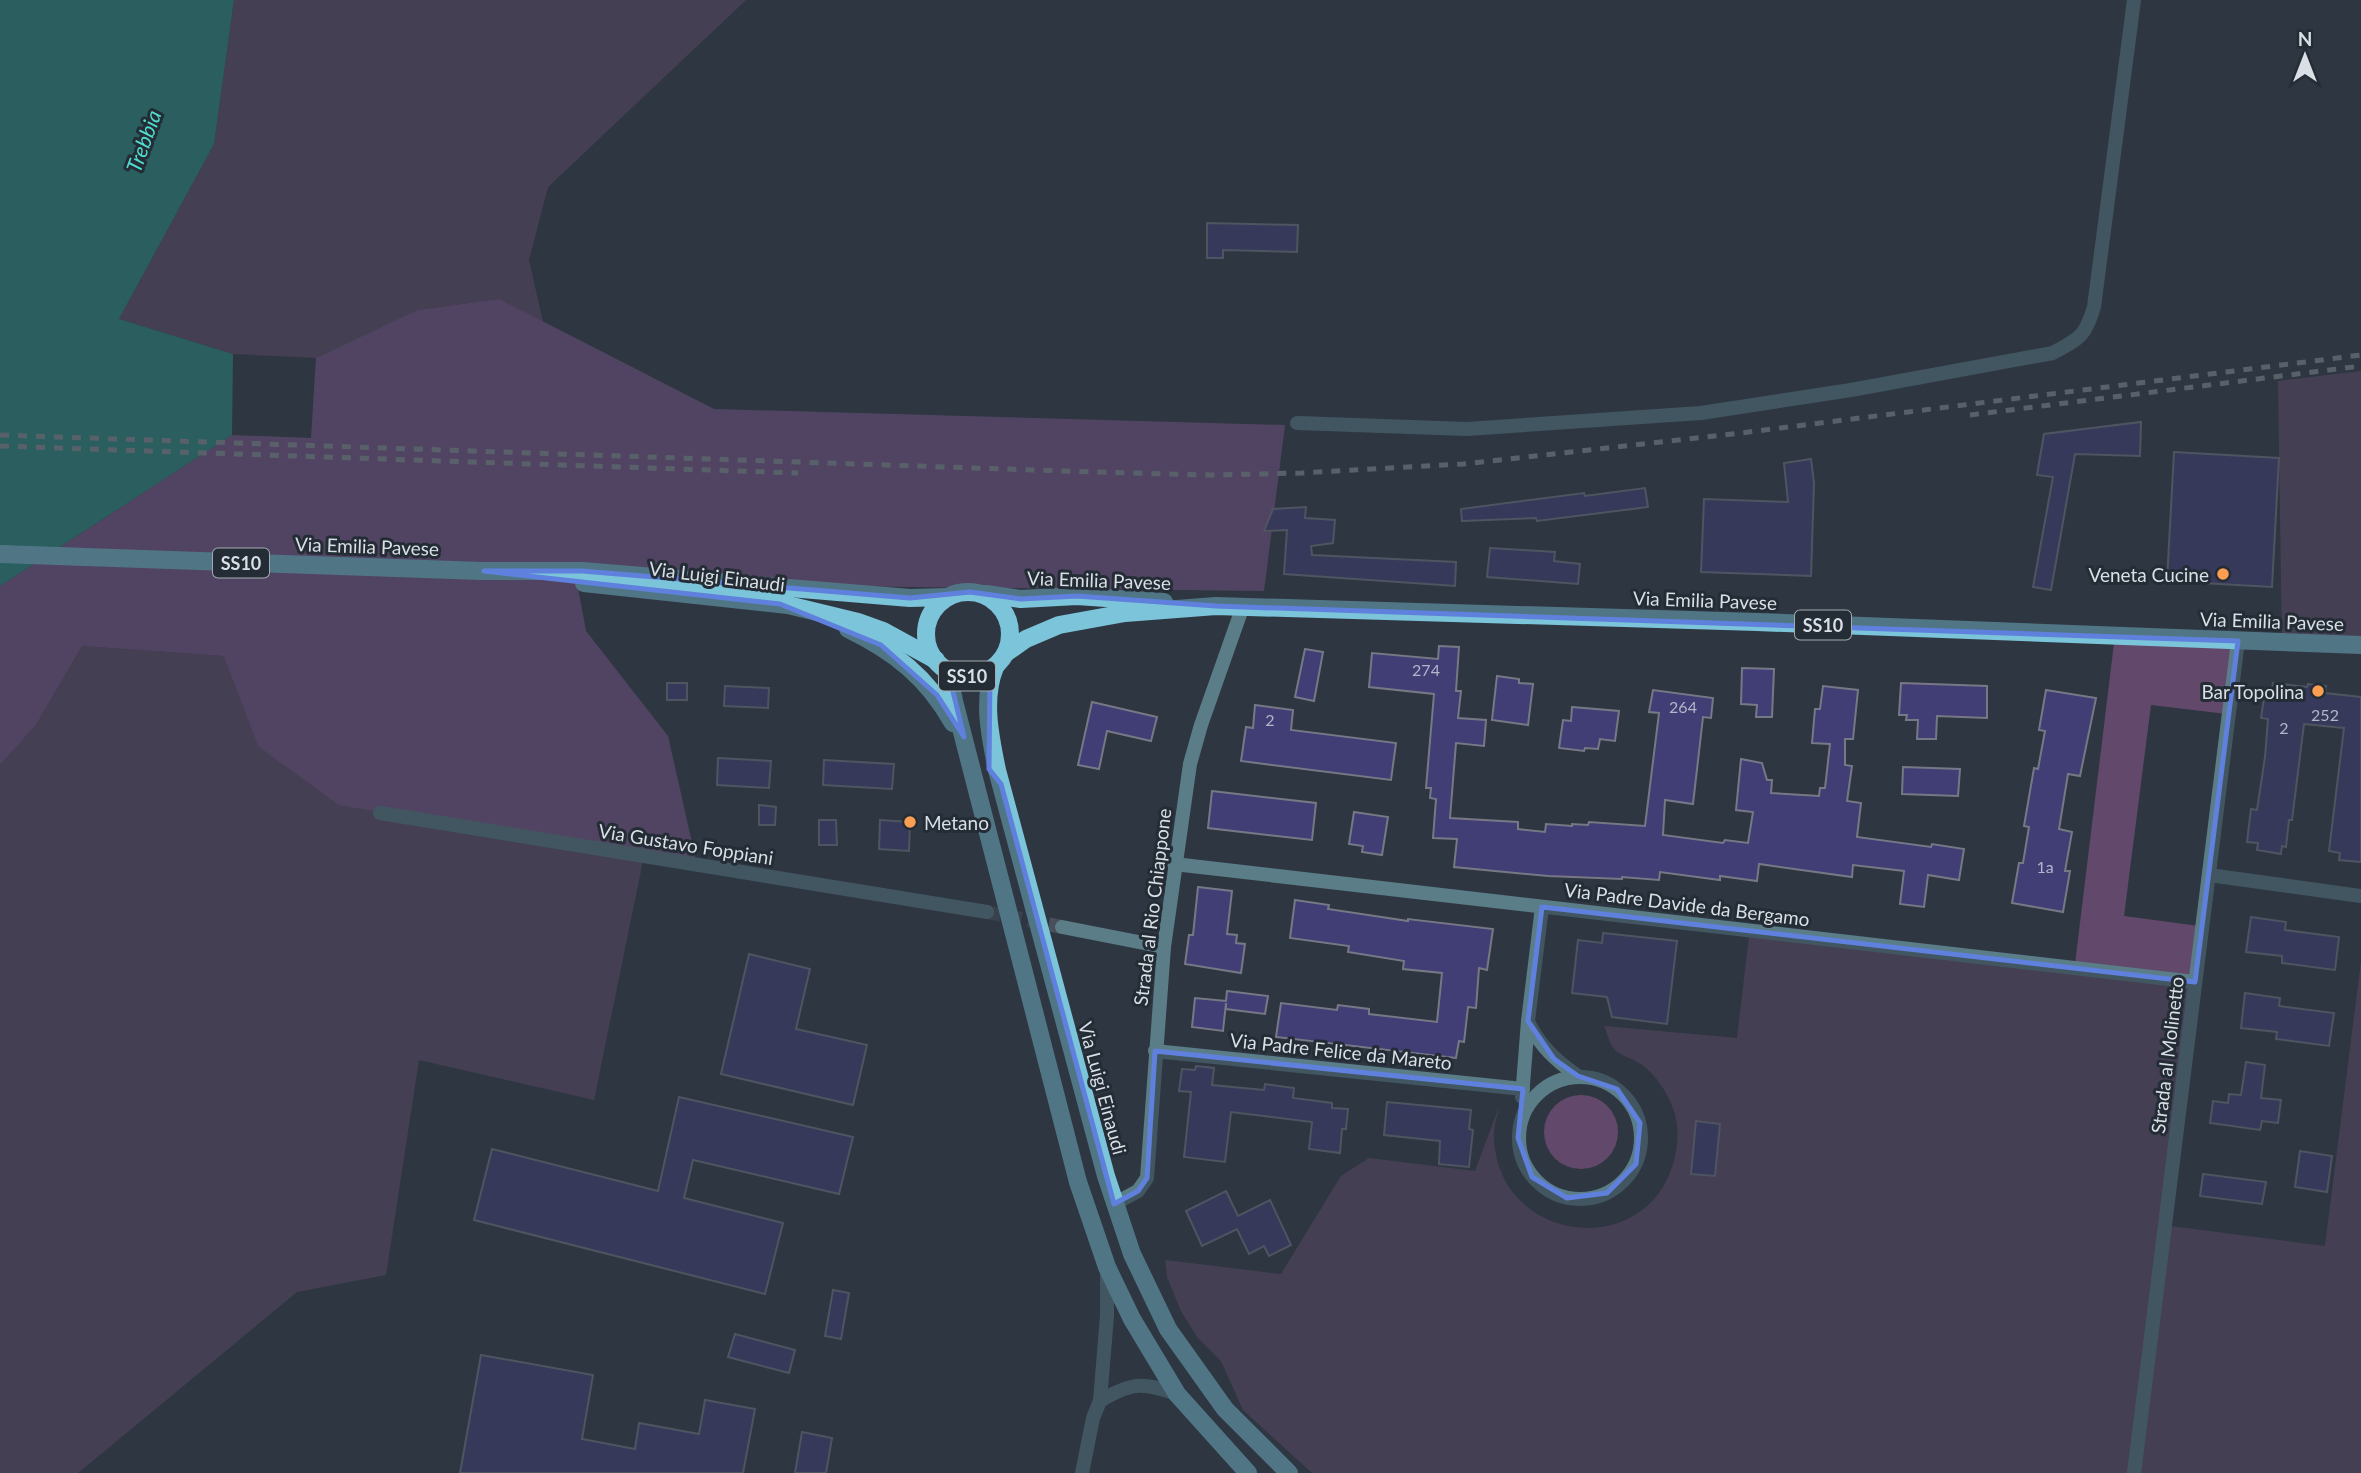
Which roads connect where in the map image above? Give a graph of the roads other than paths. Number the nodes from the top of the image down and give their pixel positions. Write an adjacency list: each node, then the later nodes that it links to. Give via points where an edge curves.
1 (2134, 0): 2 (street, via 2094,307 2080,338 2053,353 1701,413 1467,429)
2 (1297, 423)
3 (0, 554): 4 (main road, Via Emilia Pavese / SS10)
4 (483, 571): 6 (main road, Via Emilia Pavese / SS10, via 582,571 910,598); 7 (main road, Via Luigi Einaudi / SS10)
5 (981, 594): 6 (main road, SS10); 8 (main road, Via Emilia Pavese / SS10); 12 (main road, SS10, via 997,603 1007,618 1010,636)
6 (948, 597): 13 (main road, SS10, via 938,604 927,626 929,650)
7 (780, 604): 13 (main road, Via Luigi Einaudi / SS10, via 883,631); 14 (main road, via 881,645 937,695)
8 (1216, 607): 9 (main road, Via Emilia Pavese / SS10); 12 (main road, Via Emilia Pavese / SS10, via 1070,622 1026,639)
9 (1243, 607): 10 (main road, Via Emilia Pavese / SS10); 16 (street, Strada al Rio Chiappone, via 1190,764)
10 (2238, 641): 11 (main road, Via Emilia Pavese / SS10); 17 (street, Strada al Molinetto)
11 (2361, 645)
12 (1000, 660): 13 (main road, SS10, via 972,676); 29 (main road, Via Luigi Einaudi, via 989,680 989,728 997,770)
13 (942, 666): 14 (main road)
14 (964, 737): 30 (main road, via 1078,1182)
15 (380, 813): 20 (street, Via Gustavo Foppiani)
16 (1174, 864): 19 (street, Via Padre Davide da Bergamo); 22 (street, Strada al Rio Chiappone)
17 (2209, 875): 18 (street); 23 (street, Strada al Molinetto)
18 (2361, 896)
19 (1542, 907): 23 (street, Via Padre Davide da Bergamo); 24 (street)
20 (987, 912)
21 (1062, 927): 22 (street)
22 (1164, 947): 25 (street, Strada al Rio Chiappone)
23 (2195, 982): 36 (street, Strada al Molinetto)
24 (1528, 1021): 26 (street, via 1553,1059); 27 (street)
25 (1156, 1051): 27 (street, Via Padre Felice da Mareto); 29 (street, Strada al Rio Chiappone, via 1147,1178 1138,1191)
26 (1578, 1076): 28 (street, via 1543,1088); 28 (street, via 1599,1079 1632,1104 1640,1123 1641,1144 1636,1164 1624,1181 1587,1199 1547,1191 1531,1177 1521,1159)
27 (1522, 1088): 28 (street)
28 (1521, 1118)
29 (1114, 1204): 35 (main road, Via Luigi Einaudi, via 1168,1329 1225,1409)
30 (1107, 1267): 31 (main road); 32 (street)
31 (1177, 1394): 32 (street, via 1140,1385 1124,1387); 34 (main road)
32 (1100, 1401): 33 (street)
33 (1082, 1473)
34 (1248, 1473)
35 (1289, 1473)
36 (2134, 1473)

